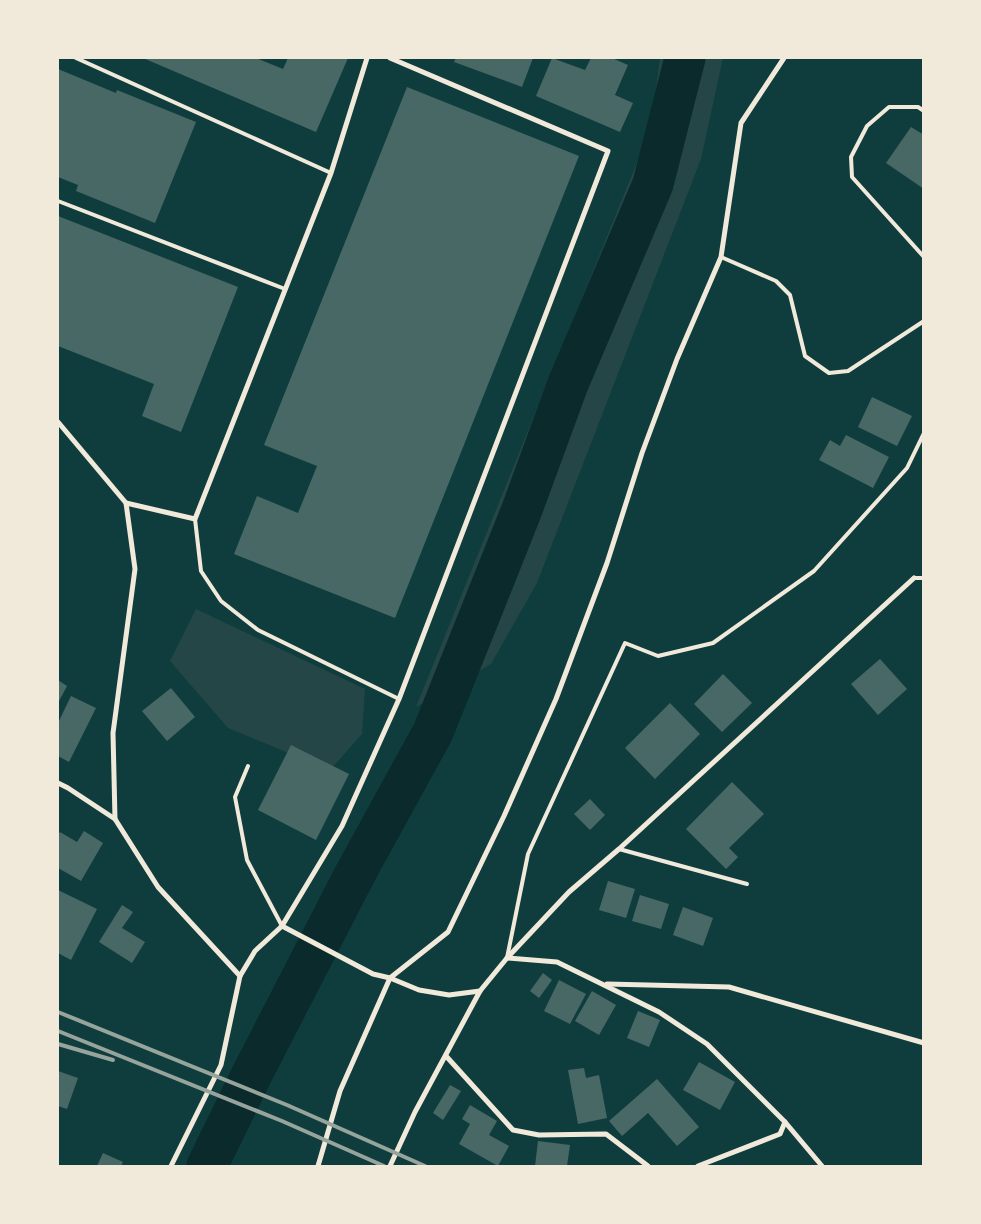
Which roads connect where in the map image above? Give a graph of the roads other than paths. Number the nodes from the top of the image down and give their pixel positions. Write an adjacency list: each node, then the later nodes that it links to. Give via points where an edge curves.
1 (76, 58): 6 (lane)
2 (367, 58): 6 (street)
3 (390, 58): 18 (street, via 608,151)
4 (784, 58): 9 (street, via 741,123)
5 (924, 111): 8 (lane, via 918,107 889,107 867,126 851,157 852,177)
6 (331, 173): 10 (street)
7 (58, 201): 10 (lane)
8 (924, 257)
9 (721, 258): 11 (lane, via 776,281 790,295 805,356 829,373 848,371); 27 (street, via 642,453 607,563 556,699 504,816 448,932)
10 (285, 289): 15 (street)
11 (924, 320)
12 (58, 422): 14 (street)
13 (924, 433): 25 (lane, via 907,468 814,571 713,643 658,656 625,643 528,854)
14 (126, 503): 15 (street); 21 (street, via 135,569 113,733)
15 (195, 519): 18 (lane, via 201,571 221,601 258,630)
16 (914, 578): 17 (lane); 22 (street)
17 (924, 578)
18 (399, 699): 24 (street, via 342,826)
19 (248, 766): 24 (lane, via 235,797 247,860)
20 (58, 783): 21 (street)
21 (115, 819): 26 (street, via 158,887)
22 (619, 849): 23 (lane); 25 (street, via 569,892)
23 (747, 884)
24 (282, 926): 26 (street, via 255,951); 27 (street, via 372,974)
25 (506, 958): 28 (street, via 557,962); 29 (street)
26 (240, 976): 33 (street, via 221,1065)
27 (390, 978): 29 (street, via 419,990 449,995); 34 (street, via 340,1091)
28 (604, 984): 30 (street, via 729,986); 32 (street, via 660,1012 706,1044)
29 (480, 991): 31 (street)
30 (924, 1043)
31 (446, 1056): 35 (street); 36 (street, via 513,1130 539,1135 606,1134)
32 (785, 1122): 37 (street, via 780,1134); 38 (street)
33 (172, 1166)
34 (318, 1166)
35 (390, 1166)
36 (648, 1166)
37 (698, 1166)
38 (822, 1166)

